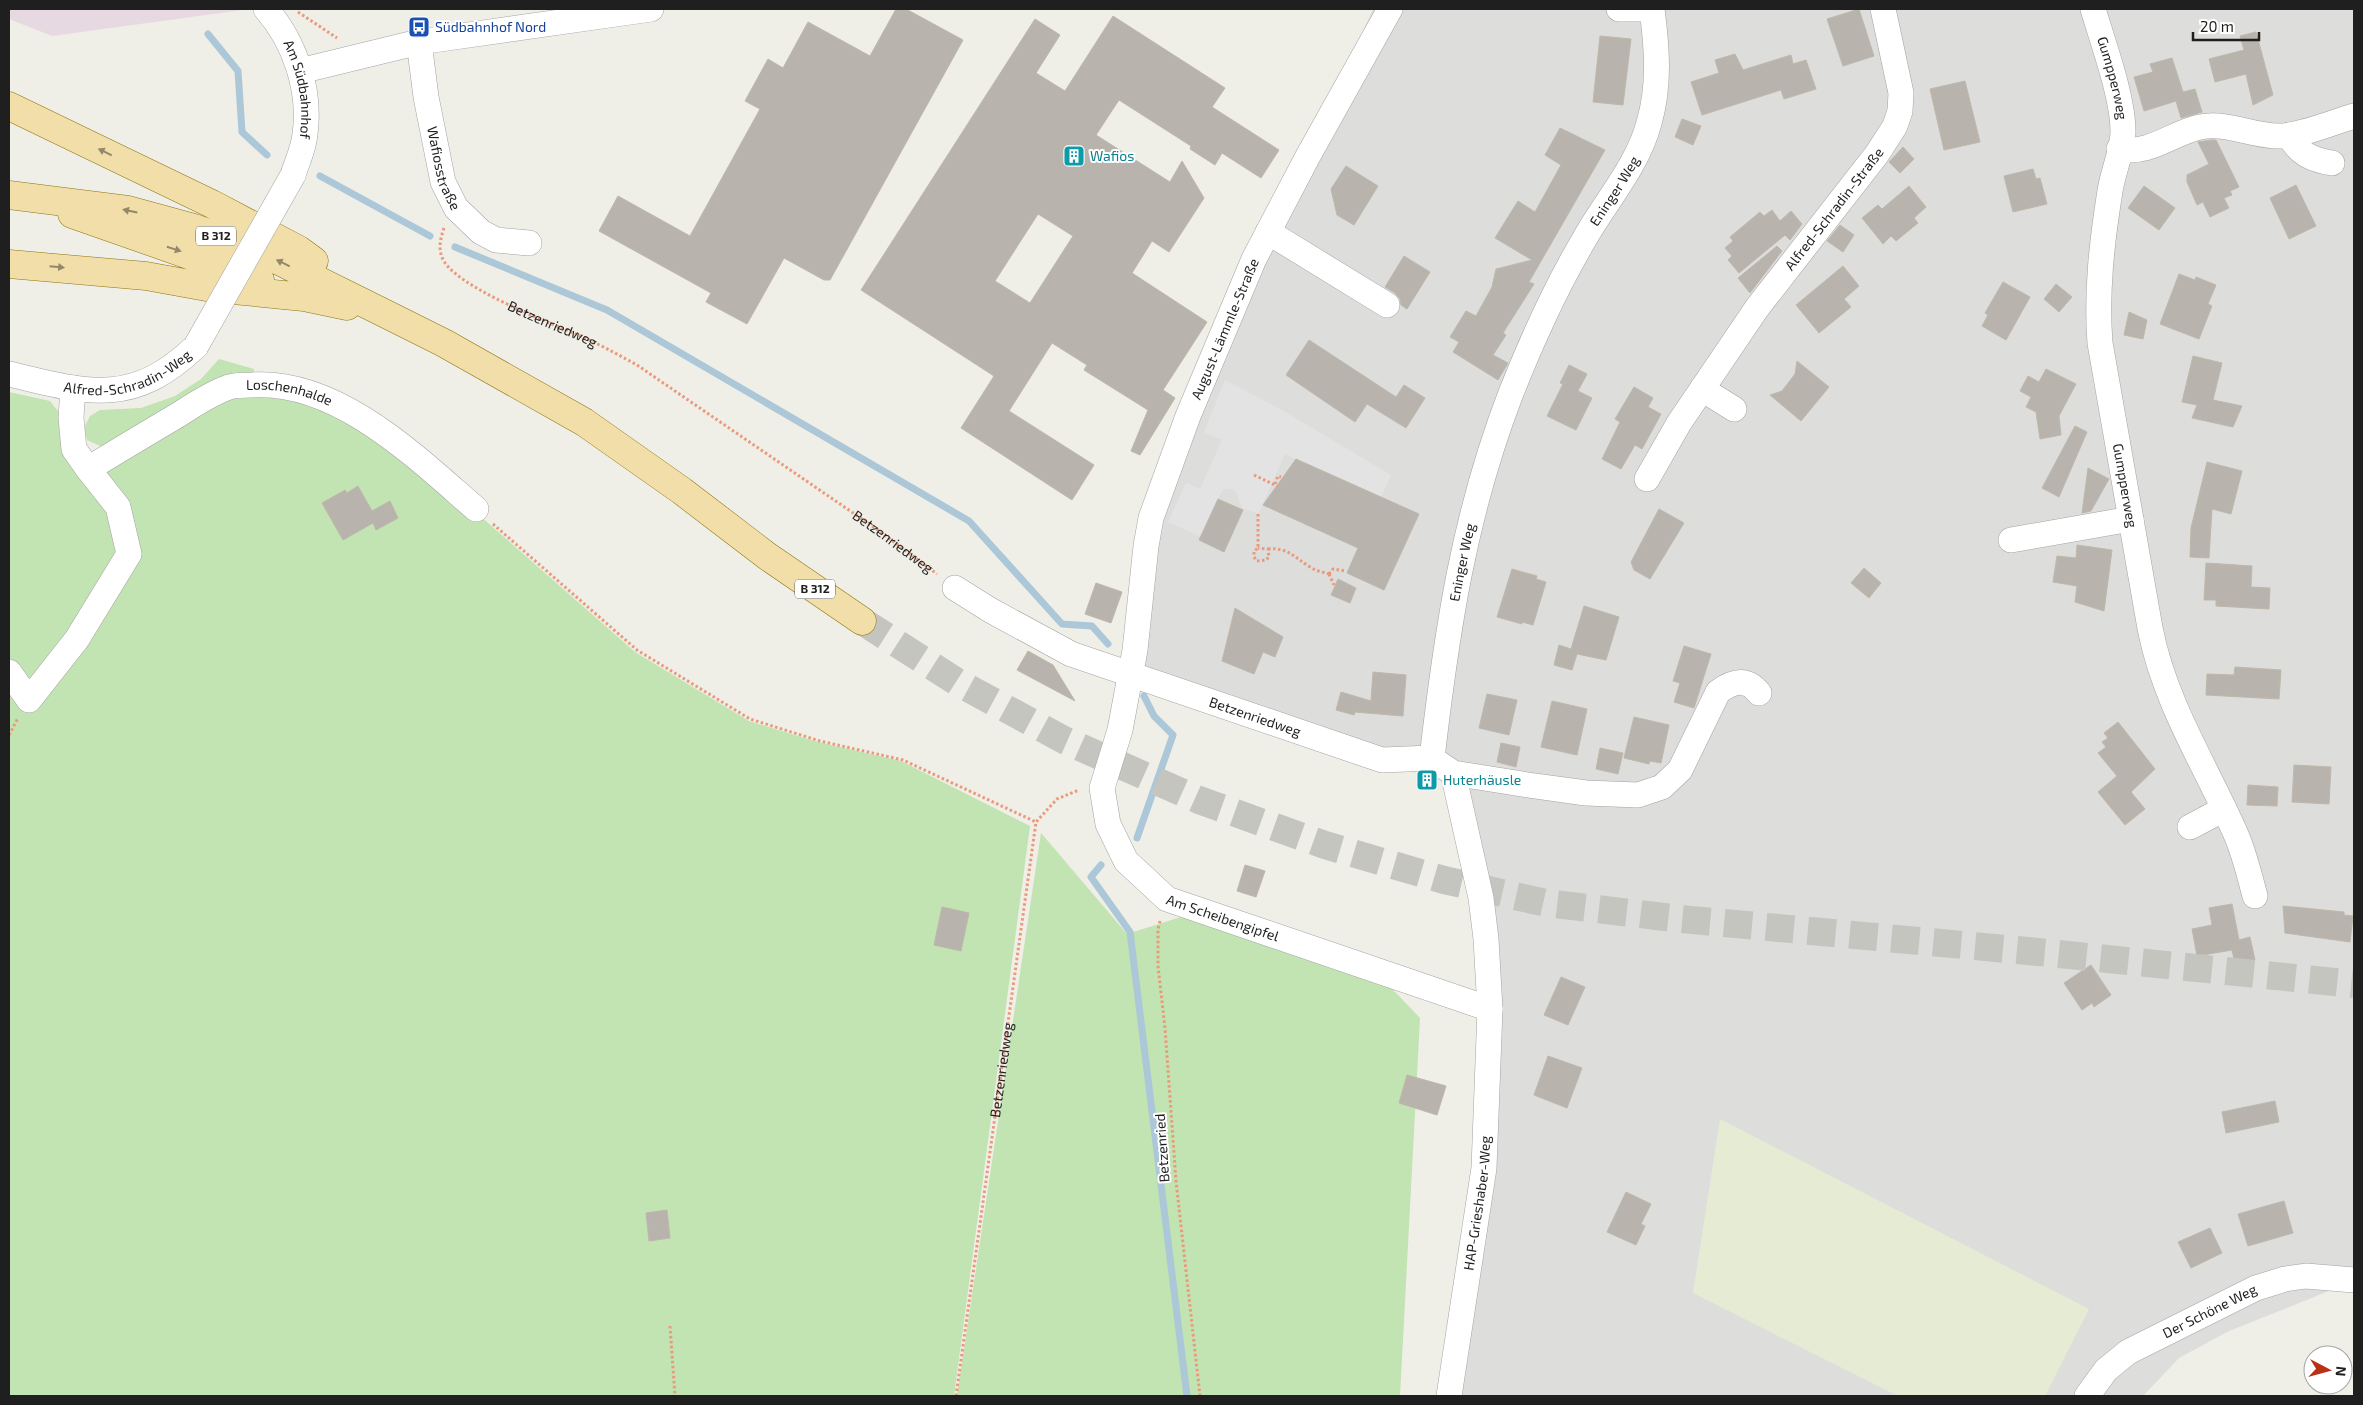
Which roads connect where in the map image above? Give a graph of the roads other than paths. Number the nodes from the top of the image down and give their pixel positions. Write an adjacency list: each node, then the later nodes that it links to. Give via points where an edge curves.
1 (651, 9): 9 (street)
2 (1390, 9): 18 (street, August-Lämmle-Straße)
3 (1619, 9): 4 (street)
4 (1645, 9)
5 (1652, 9): 38 (street, Eninger Weg, via 1657,76 1649,126 1638,151 1555,294 1512,392 1481,480 1451,607)
6 (1883, 9): 26 (street, Alfred-Schradin-Straße, via 1901,93 1895,126 1877,154 1769,292)
7 (2093, 9): 14 (street, Gumpperweg, via 2122,120)
8 (270, 13): 10 (street, Am Südbahnhof, via 290,45)
9 (419, 42): 10 (street); 19 (street, Wafiosstraße, via 442,182 456,208 481,232 496,240)
10 (300, 71): 16 (street, Am Südbahnhof, via 306,135)
11 (9, 106): 23 (main road, B 312, one-way to 11, via 298,250 212,204)
12 (2354, 116): 13 (street)
13 (2289, 135): 14 (street, via 2274,136 2201,126 2153,146 2129,151); 15 (street, via 2300,151 2313,159)
14 (2119, 149): 31 (street, Gumpperweg, via 2108,202 2098,319)
15 (2332, 163)
16 (293, 175): 25 (street, Alfred-Schradin-Weg, bridge, via 196,346 179,363 137,386 112,390)
17 (19, 196): 21 (main road, B 312, one-way to 21, via 188,253); 23 (main road, B 312, one-way to 17, via 267,255 194,228 128,210)
18 (1268, 232): 22 (street); 36 (street, August-Lämmle-Straße, via 1230,312 1160,489 1146,546 1139,625)
19 (529, 243)
20 (9, 264): 21 (main road, B 312, one-way to 21, via 146,276 212,288)
21 (304, 297): 23 (main road, B 312)
22 (1387, 305)
23 (390, 316): 34 (main road, B 312, via 584,422)
24 (9, 374): 25 (street, Alfred-Schradin-Weg)
25 (73, 388): 28 (street, via 74,449)
26 (1702, 389): 27 (street); 29 (street, Alfred-Schradin-Straße)
27 (1734, 409)
28 (88, 469): 30 (street, Loschenhalde, via 206,398 231,386 265,384 323,397 366,422 408,449); 35 (street, via 118,507 129,554 77,639 29,700)
29 (1647, 479)
30 (476, 509)
31 (2130, 519): 32 (street); 40 (street, Gumpperweg, via 2161,675)
32 (2011, 540)
33 (955, 588): 36 (street, Betzenriedweg, via 1071,654)
34 (862, 621)
35 (9, 672)
36 (1130, 673): 38 (street, Betzenriedweg, via 1382,760); 43 (street, Am Scheibengipfel, via 1120,730 1102,788 1108,824 1126,861 1167,899)
37 (1759, 693): 39 (street, via 1754,687 1738,681 1718,692 1680,770 1662,787 1638,795 1586,793)
38 (1432, 758): 39 (street)
39 (1453, 773): 43 (street, HAP-Grieshaber-Weg, via 1481,898)
40 (2224, 809): 41 (street); 42 (street, Gumpperweg, via 2245,858)
41 (2190, 827)
42 (2256, 896)
43 (1490, 1009): 45 (street, HAP-Grieshaber-Weg, via 1484,1168)
44 (2354, 1280): 46 (street, Der Schöne Weg, via 2306,1276 2256,1288 2117,1360)
45 (1449, 1396)
46 (2087, 1396)

